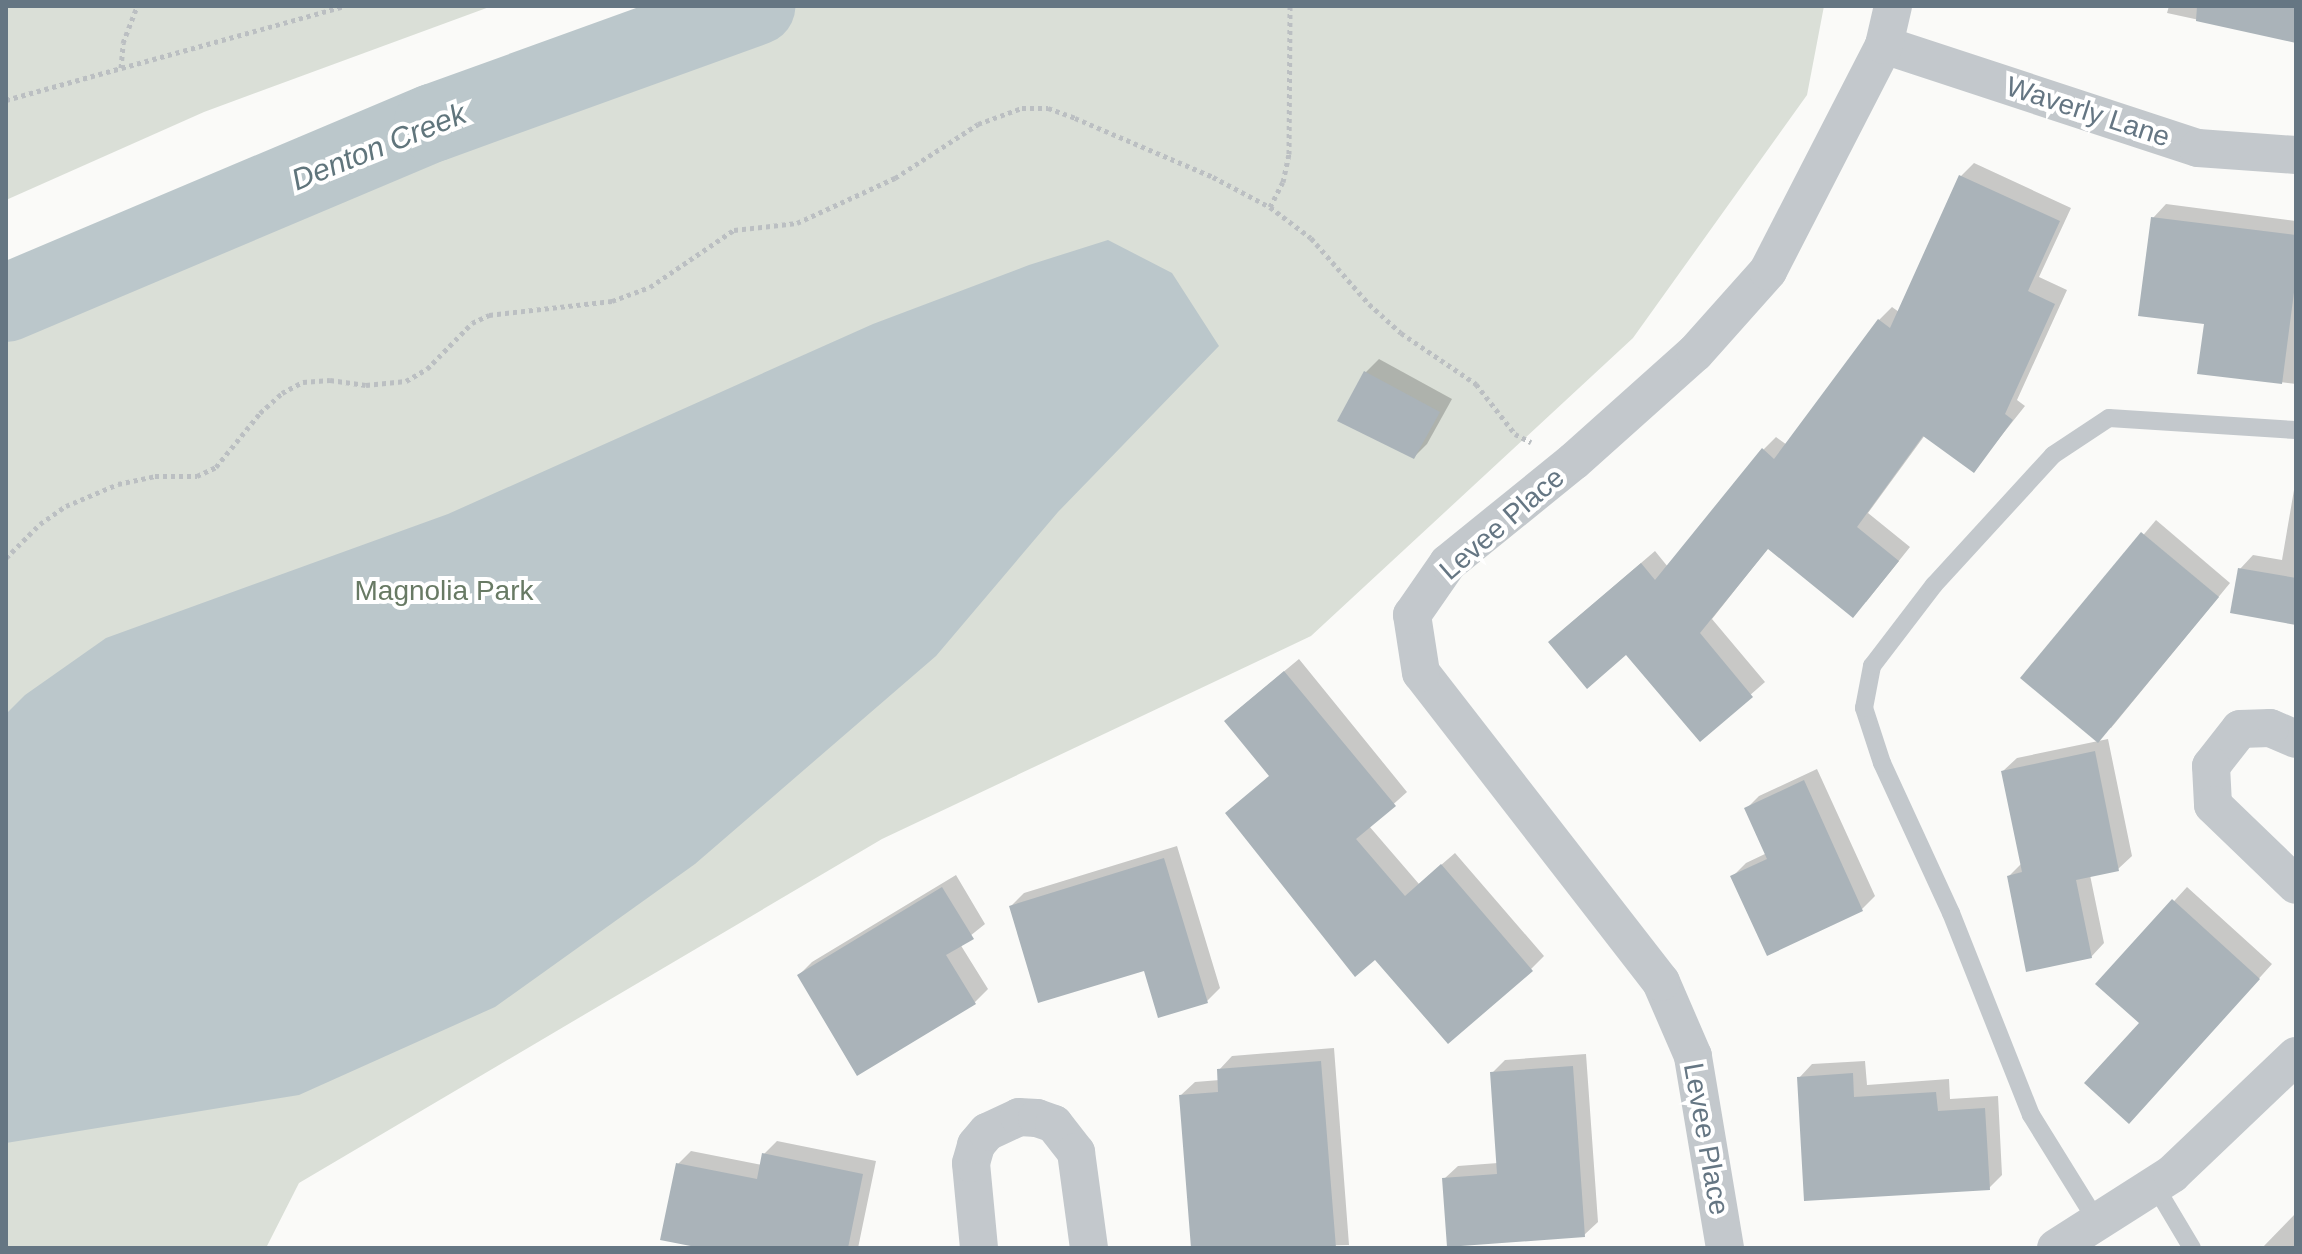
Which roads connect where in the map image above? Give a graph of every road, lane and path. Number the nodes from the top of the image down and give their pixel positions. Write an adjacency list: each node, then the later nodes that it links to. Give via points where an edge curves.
1 (137, 6): 6 (path, via 123,43)
2 (344, 6): 6 (path)
3 (1290, 6): 9 (path, via 1289,154)
4 (1893, 6): 5 (street, Levee Place)
5 (1884, 45): 8 (street, Waverly Lane, via 2198,148); 11 (street, Levee Place, via 1768,271 1695,353)
6 (121, 68): 7 (path)
7 (6, 100)
8 (2296, 155)
9 (1270, 207): 11 (path, via 1311,238 1401,333 1476,384 1515,434); 12 (path, via 1075,118 1048,108 1022,108 978,124 895,178 797,223 734,230 637,292 612,301 489,315 472,323 427,369 406,381 303,382 260,413 216,467 197,476 155,476 118,484 66,506)
10 (2296, 430): 17 (lane, via 2109,418 2053,455 1934,585 1872,666 1864,708 1882,763 1951,913 2031,1115)
11 (1574, 461): 20 (street, Levee Place, via 1448,563 1412,615 1421,673 1661,982 1693,1056)
12 (6, 558)
13 (2296, 739): 14 (street, via 2270,728 2240,729 2211,766 2213,805)
14 (2296, 885)
15 (2296, 1056): 16 (street)
16 (2155, 1186): 17 (street); 22 (lane)
17 (2098, 1223): 21 (street)
18 (979, 1248): 19 (street, via 971,1163 976,1145 987,1132 1019,1117 1054,1124 1076,1152)
19 (1089, 1248)
20 (1725, 1248)
21 (2056, 1248)
22 (2192, 1248)

